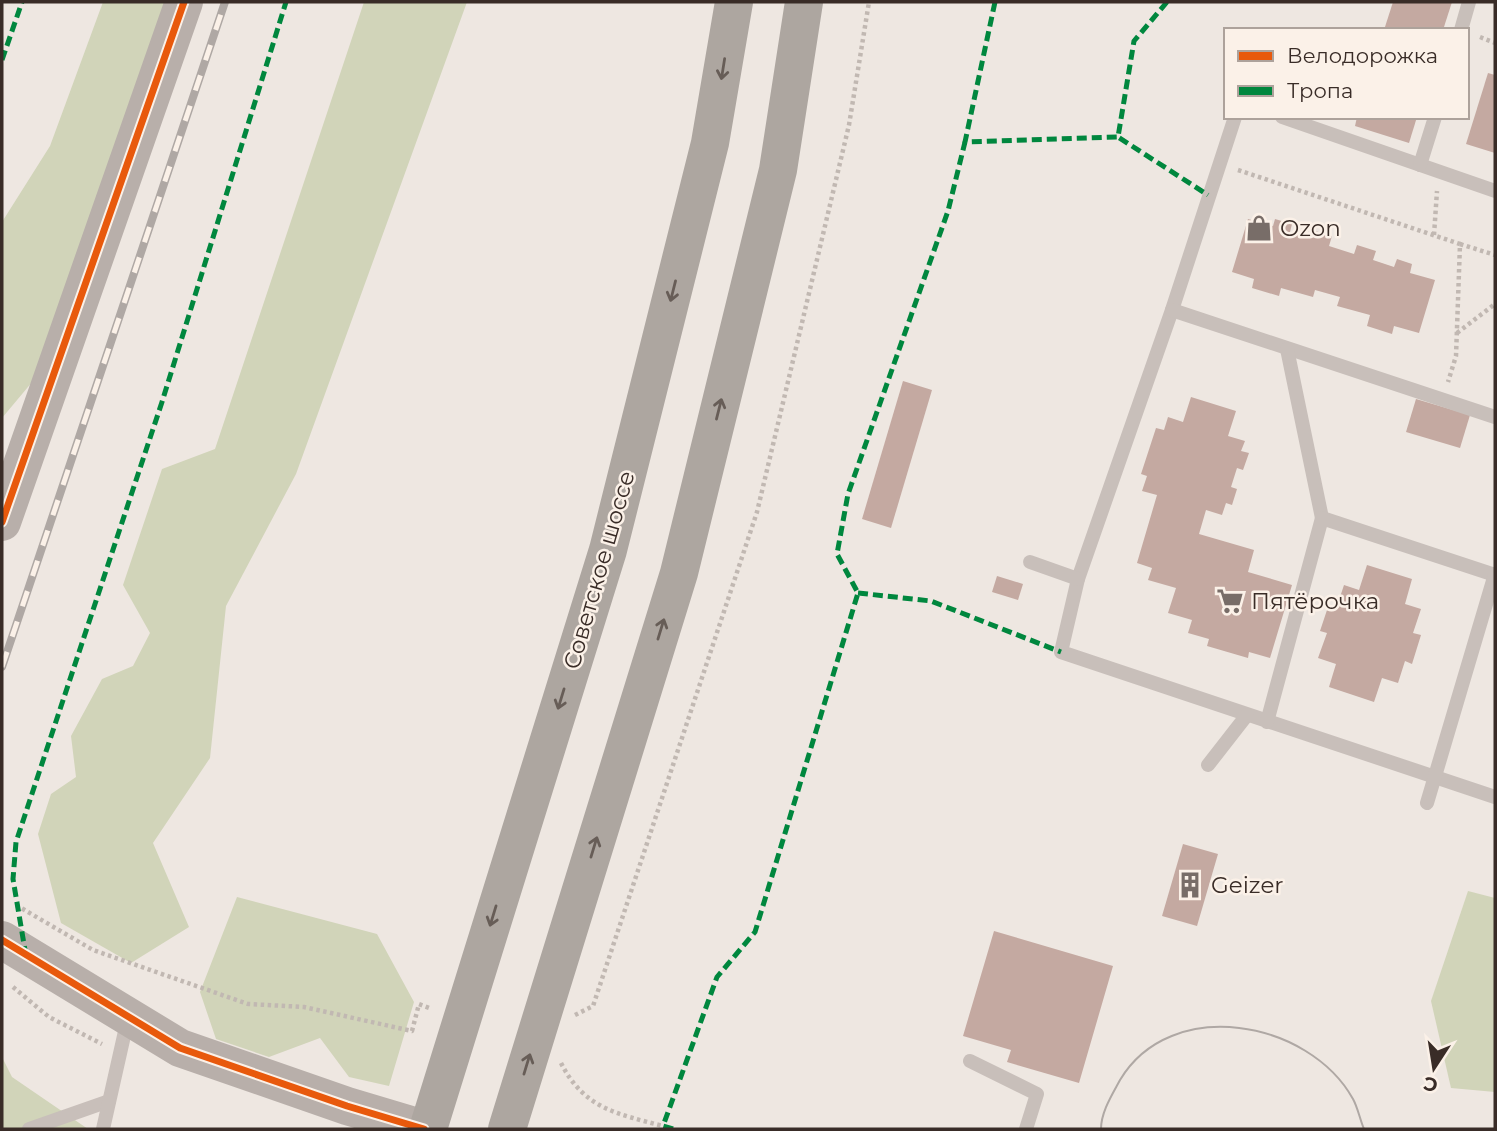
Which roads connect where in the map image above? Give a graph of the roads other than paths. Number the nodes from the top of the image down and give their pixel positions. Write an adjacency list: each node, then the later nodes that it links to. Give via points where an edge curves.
1 (184, 2): 15 (street)
2 (734, 2): 31 (highway, Советское шоссе, one-way to 31, via 710,143 608,550)
3 (804, 2): 32 (highway, one-way to 3, via 679,573 778,170)
4 (1469, 2): 5 (lane)
5 (1462, 28)
6 (1234, 119): 11 (lane)
7 (1288, 119): 9 (lane)
8 (1434, 119): 9 (lane)
9 (1420, 165): 10 (lane)
10 (1495, 191)
11 (1172, 310): 12 (lane); 18 (lane)
12 (1287, 349): 13 (lane); 14 (lane)
13 (1495, 416)
14 (1322, 518): 17 (lane); 20 (lane)
15 (2, 522)
16 (1030, 562): 18 (lane)
17 (1495, 574): 22 (lane)
18 (1078, 579): 19 (lane, via 1061,652)
19 (1247, 715): 20 (lane); 21 (lane)
20 (1267, 722): 22 (lane)
21 (1208, 765)
22 (1436, 777): 23 (lane); 24 (lane)
23 (1495, 797)
24 (1427, 803)
25 (2, 940): 26 (street)
26 (128, 1017): 28 (lane); 31 (street, via 180,1048)
27 (970, 1061): 33 (lane, via 1037,1094)
28 (109, 1101): 29 (lane); 30 (lane)
29 (29, 1129)
30 (103, 1129)
31 (426, 1129)
32 (507, 1129)
33 (1026, 1129)

